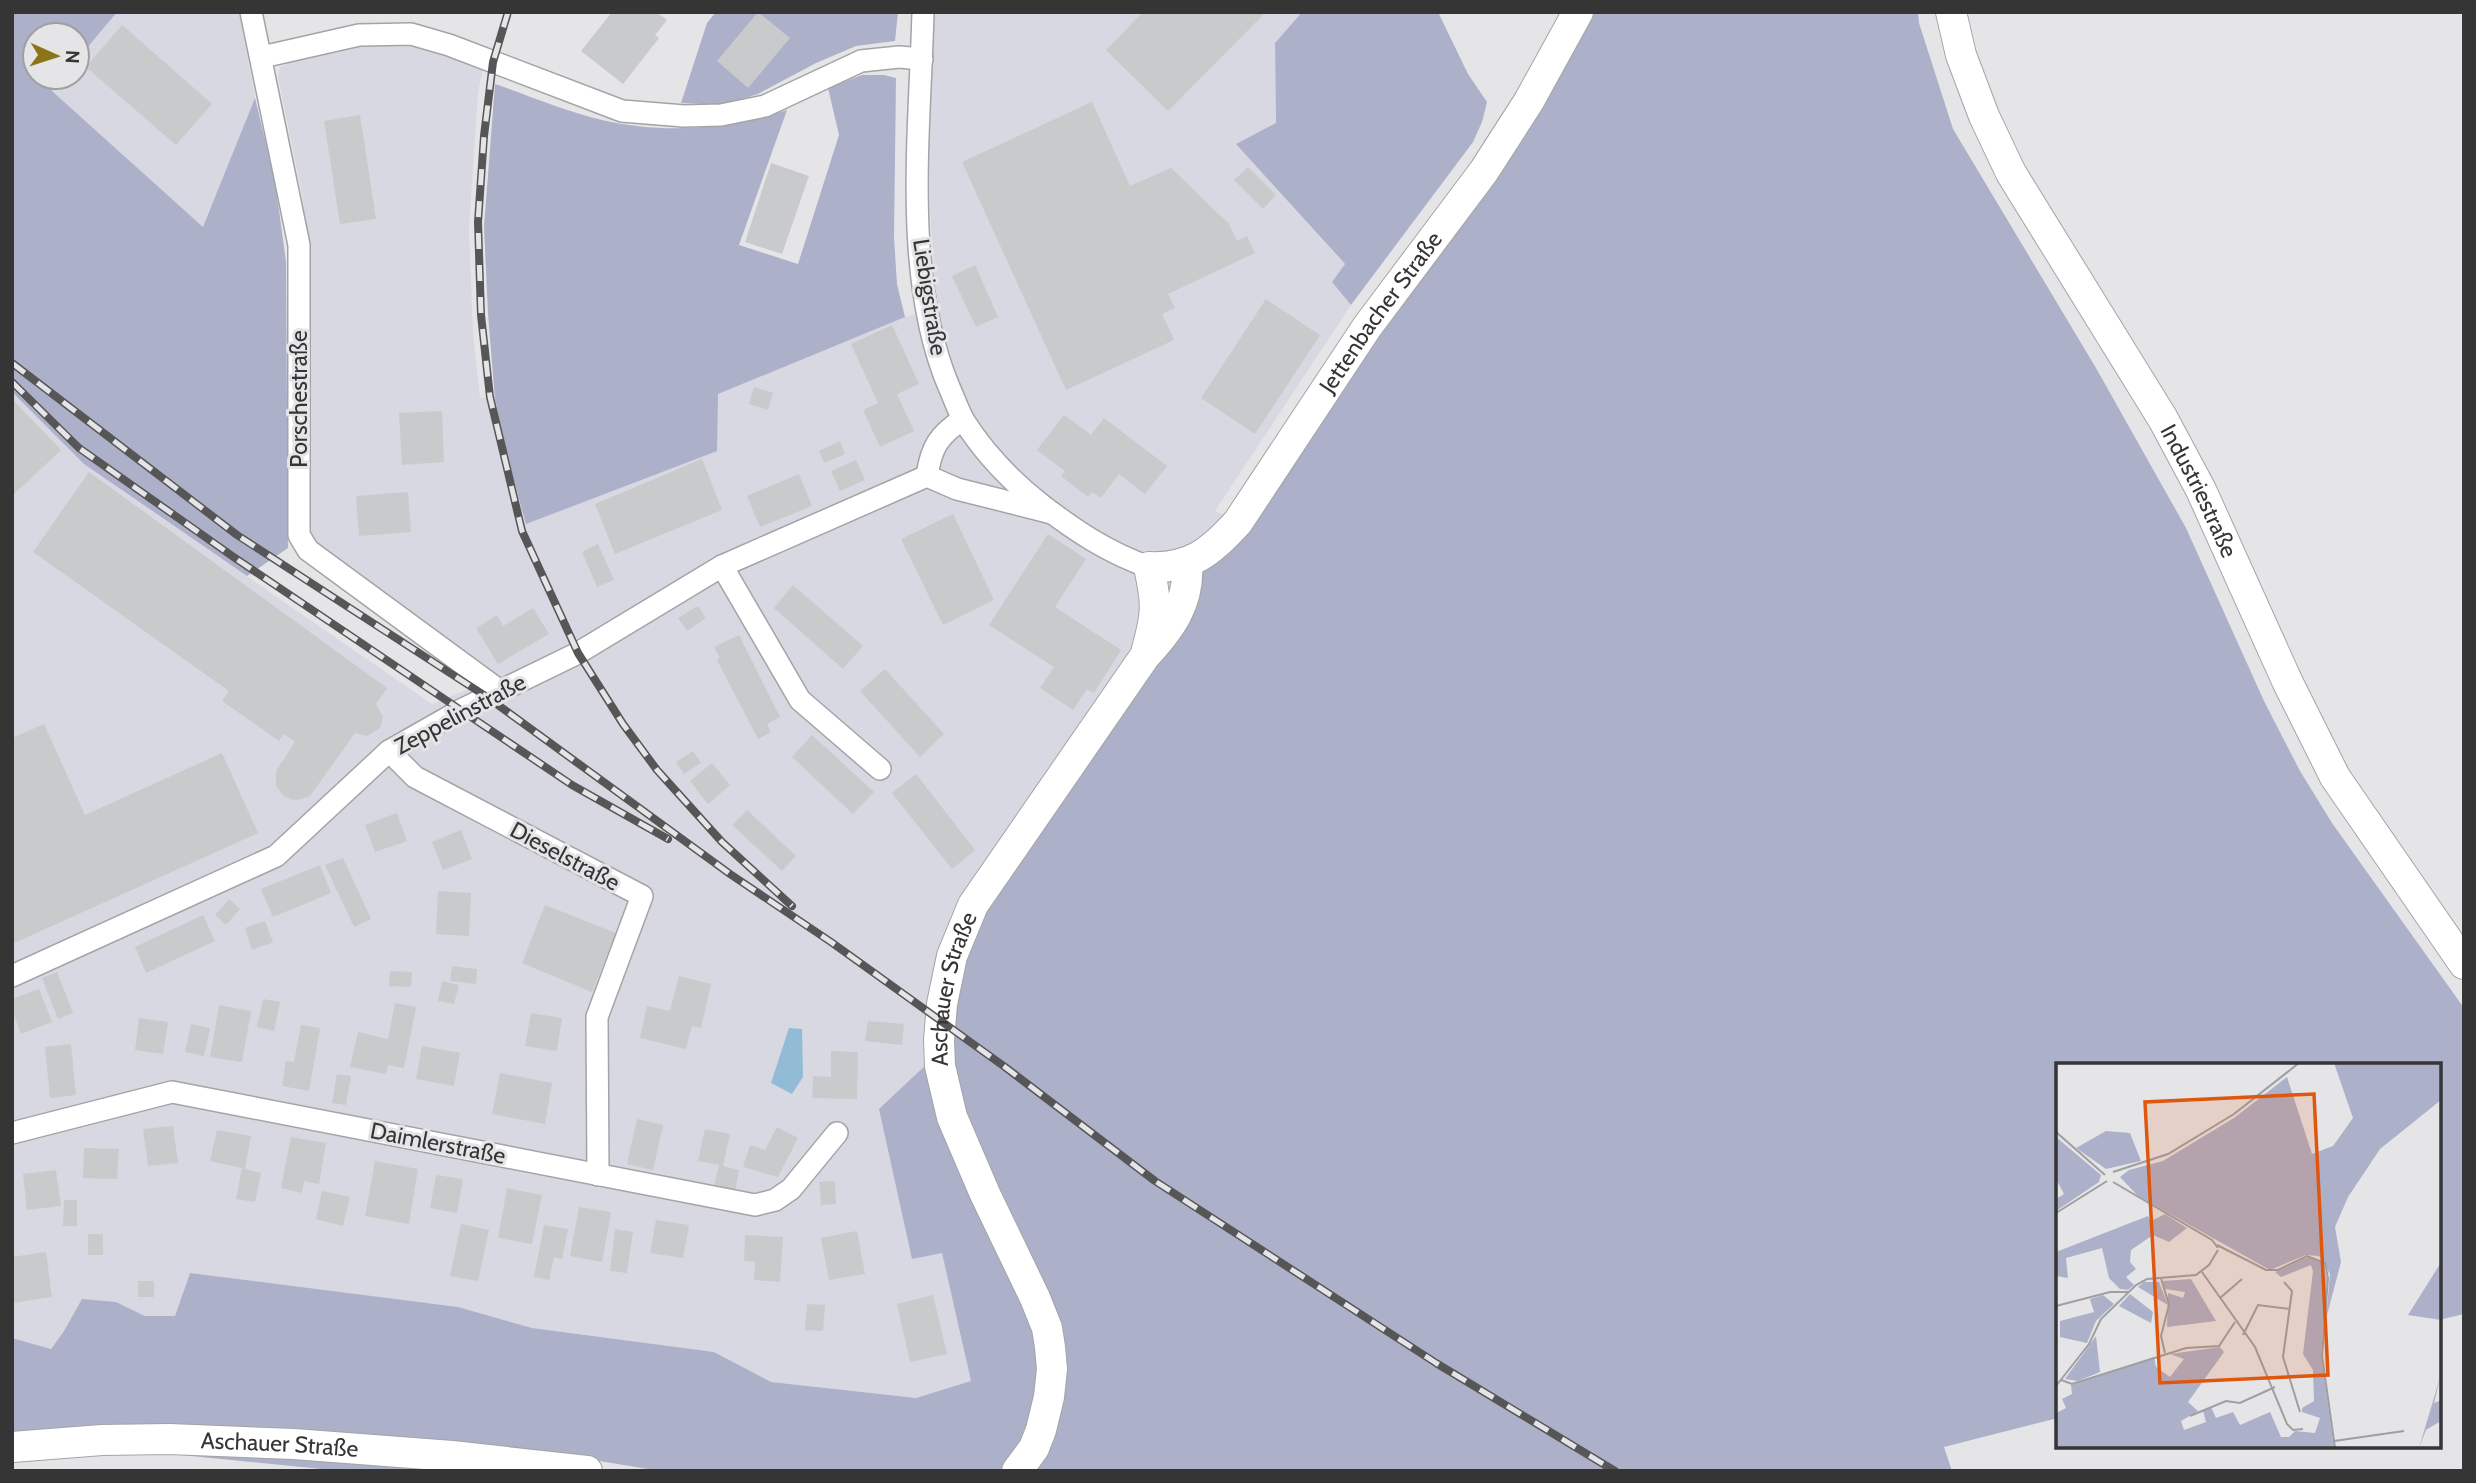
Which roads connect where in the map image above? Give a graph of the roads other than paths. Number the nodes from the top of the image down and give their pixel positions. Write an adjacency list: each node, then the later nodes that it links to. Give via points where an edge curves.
1 (251, 12): 5 (street, Porschestraße)
2 (923, 12): 6 (street, Liebigstraße)
3 (1578, 12): 10 (street, Jettenbacher Straße, via 1485,171 1367,327 1238,523)
4 (1951, 12): 17 (street, Industriestraße, via 1961,55 2011,173 2163,419 2335,776)
5 (261, 57): 6 (street, via 359,35 411,34 622,111 684,116 721,115 765,106 861,61); 14 (street, Porschestraße, via 299,245 299,535 308,550)
6 (922, 59): 7 (street, Liebigstraße, via 918,144 923,280 940,364)
7 (963, 418): 8 (street, via 944,431 935,445); 9 (street, Liebigstraße, via 1016,484)
8 (927, 476): 9 (street, via 957,489); 11 (street, Zeppelinstraße)
9 (1052, 513): 12 (street, Liebigstraße, via 1117,556)
10 (1187, 564): 12 (street, Jettenbacher Straße); 13 (street, Aschauer Straße, via 1188,583 1179,612)
11 (722, 566): 14 (street, Zeppelinstraße, via 578,653); 16 (street, via 800,700)
12 (1149, 567): 13 (street, Aschauer Straße, via 1156,601)
13 (1145, 656): 24 (street, Aschauer Straße, via 973,905 952,956 942,1004 940,1066 952,1117 1035,1298 1050,1347 1049,1397 1041,1430)
14 (500, 691): 15 (street, Zeppelinstraße)
15 (389, 751): 18 (street, Zeppelinstraße, via 276,856); 21 (street, Dieselstraße, via 415,777 642,896 597,1017)
16 (880, 769)
17 (2464, 964)
18 (12, 976)
19 (12, 1133): 21 (street, Daimlerstraße, via 172,1092)
20 (837, 1133): 21 (street, Daimlerstraße, via 791,1189 775,1200 755,1205)
21 (598, 1175)
22 (12, 1447): 23 (street, Aschauer Straße, via 102,1440 197,1440 439,1455)
23 (586, 1471)
24 (1017, 1471)

